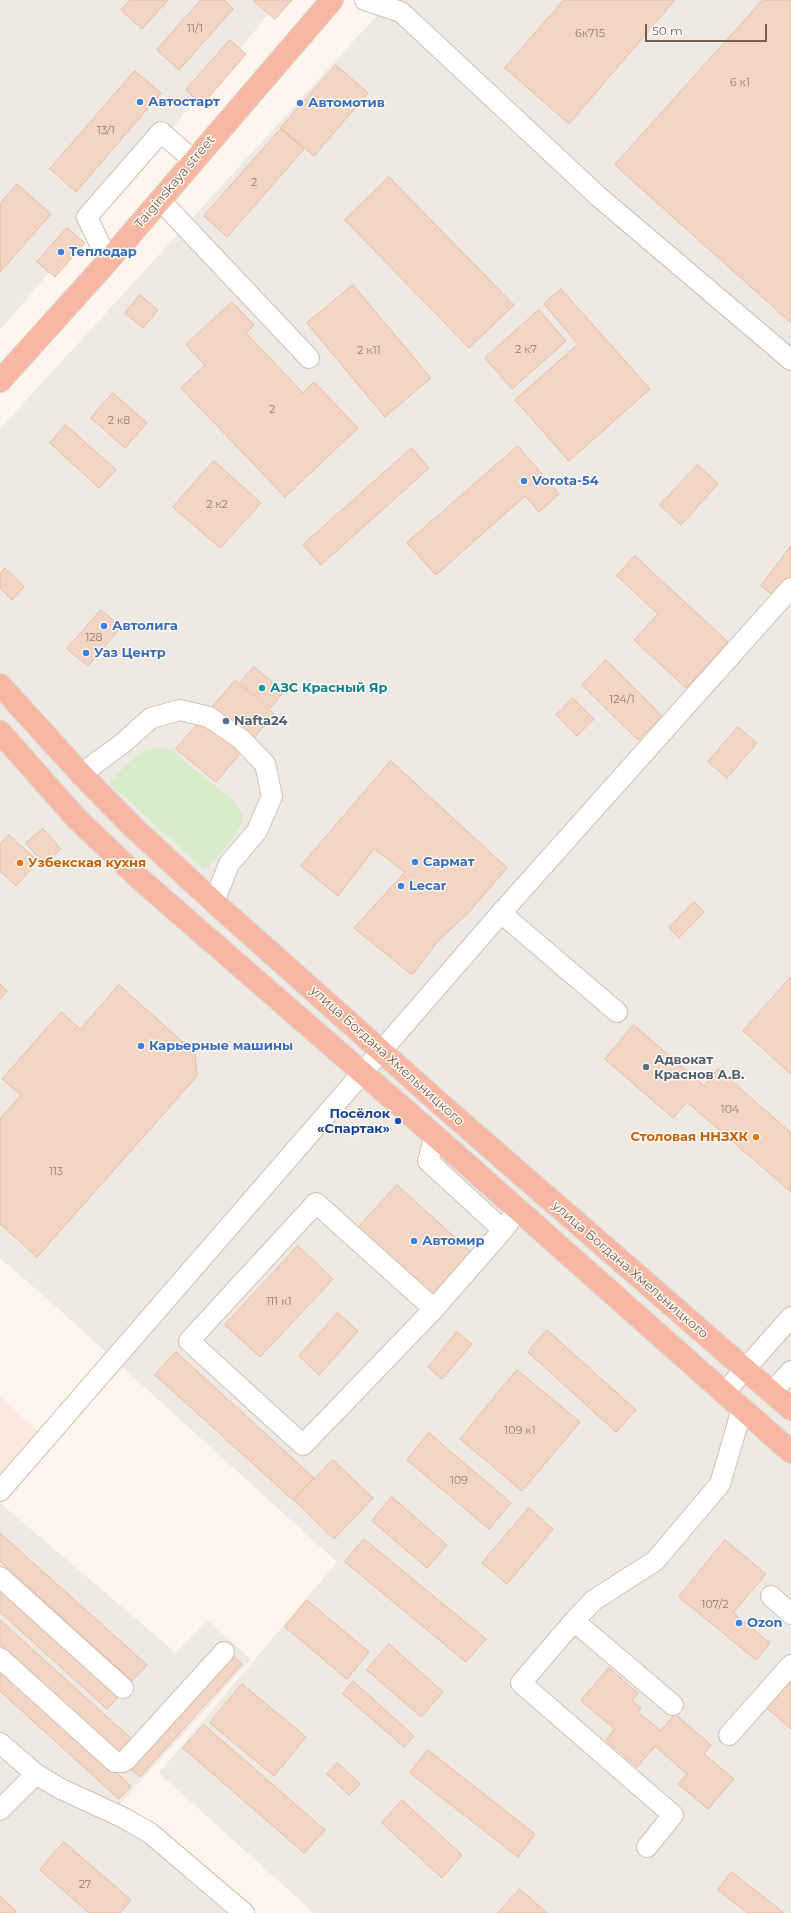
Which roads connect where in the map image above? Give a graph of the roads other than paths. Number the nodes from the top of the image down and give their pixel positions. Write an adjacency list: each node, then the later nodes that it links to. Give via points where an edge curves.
1 (332, 0): 3 (highway, Taiginskaya street)
2 (365, 0): 7 (street, via 401,12 599,197)
3 (193, 160): 4 (highway, Taiginskaya street); 5 (street, via 161,132 87,217)
4 (160, 200): 5 (highway, Taiginskaya street); 6 (street)
5 (108, 261): 8 (highway, Taiginskaya street)
6 (309, 358)
7 (791, 360)
8 (0, 381)
9 (791, 588): 16 (street)
10 (0, 685): 12 (highway, улица Богдана Хмельницкого)
11 (0, 732): 14 (highway, via 76,818)
12 (81, 774): 13 (highway, улица Богдана Хмельницкого); 15 (street, via 151,718 180,710 209,717 241,739 265,764 272,796 257,831 229,864)
13 (162, 854): 14 (highway); 15 (highway, улица Богдана Хмельницкого)
14 (140, 879): 19 (highway)
15 (214, 902): 18 (highway, улица Богдана Хмельницкого)
16 (501, 913): 17 (street); 18 (street)
17 (618, 1012)
18 (383, 1052): 19 (street); 25 (highway, улица Богдана Хмельницкого)
19 (363, 1074): 20 (highway); 32 (street)
20 (435, 1136): 21 (highway); 22 (street, via 428,1161)
21 (517, 1210): 22 (street); 28 (highway)
22 (503, 1230): 23 (street)
23 (434, 1309): 23 (street, via 316,1203 189,1341 303,1445)
24 (791, 1317): 25 (street)
25 (744, 1369): 27 (highway, улица Богдана Хмельницкого); 28 (street)
26 (791, 1371): 27 (street)
27 (772, 1392): 30 (highway, улица Богдана Хмельницкого)
28 (724, 1393): 29 (highway)
29 (742, 1409): 31 (highway); 36 (street, via 720,1484 655,1560 594,1600)
30 (791, 1409)
31 (791, 1452)
32 (0, 1491)
33 (0, 1577): 40 (street)
34 (771, 1596): 35 (street)
35 (791, 1614)
36 (574, 1621): 41 (street); 46 (street, via 521,1683 673,1815)
37 (224, 1652): 38 (street, via 126,1760 118,1763)
38 (0, 1658)
39 (791, 1665): 42 (street)
40 (123, 1688)
41 (673, 1705)
42 (729, 1735)
43 (0, 1743): 44 (street)
44 (36, 1774): 45 (street); 47 (street, via 54,1786 124,1818 150,1833)
45 (0, 1810)
46 (647, 1847)
47 (233, 1910)

